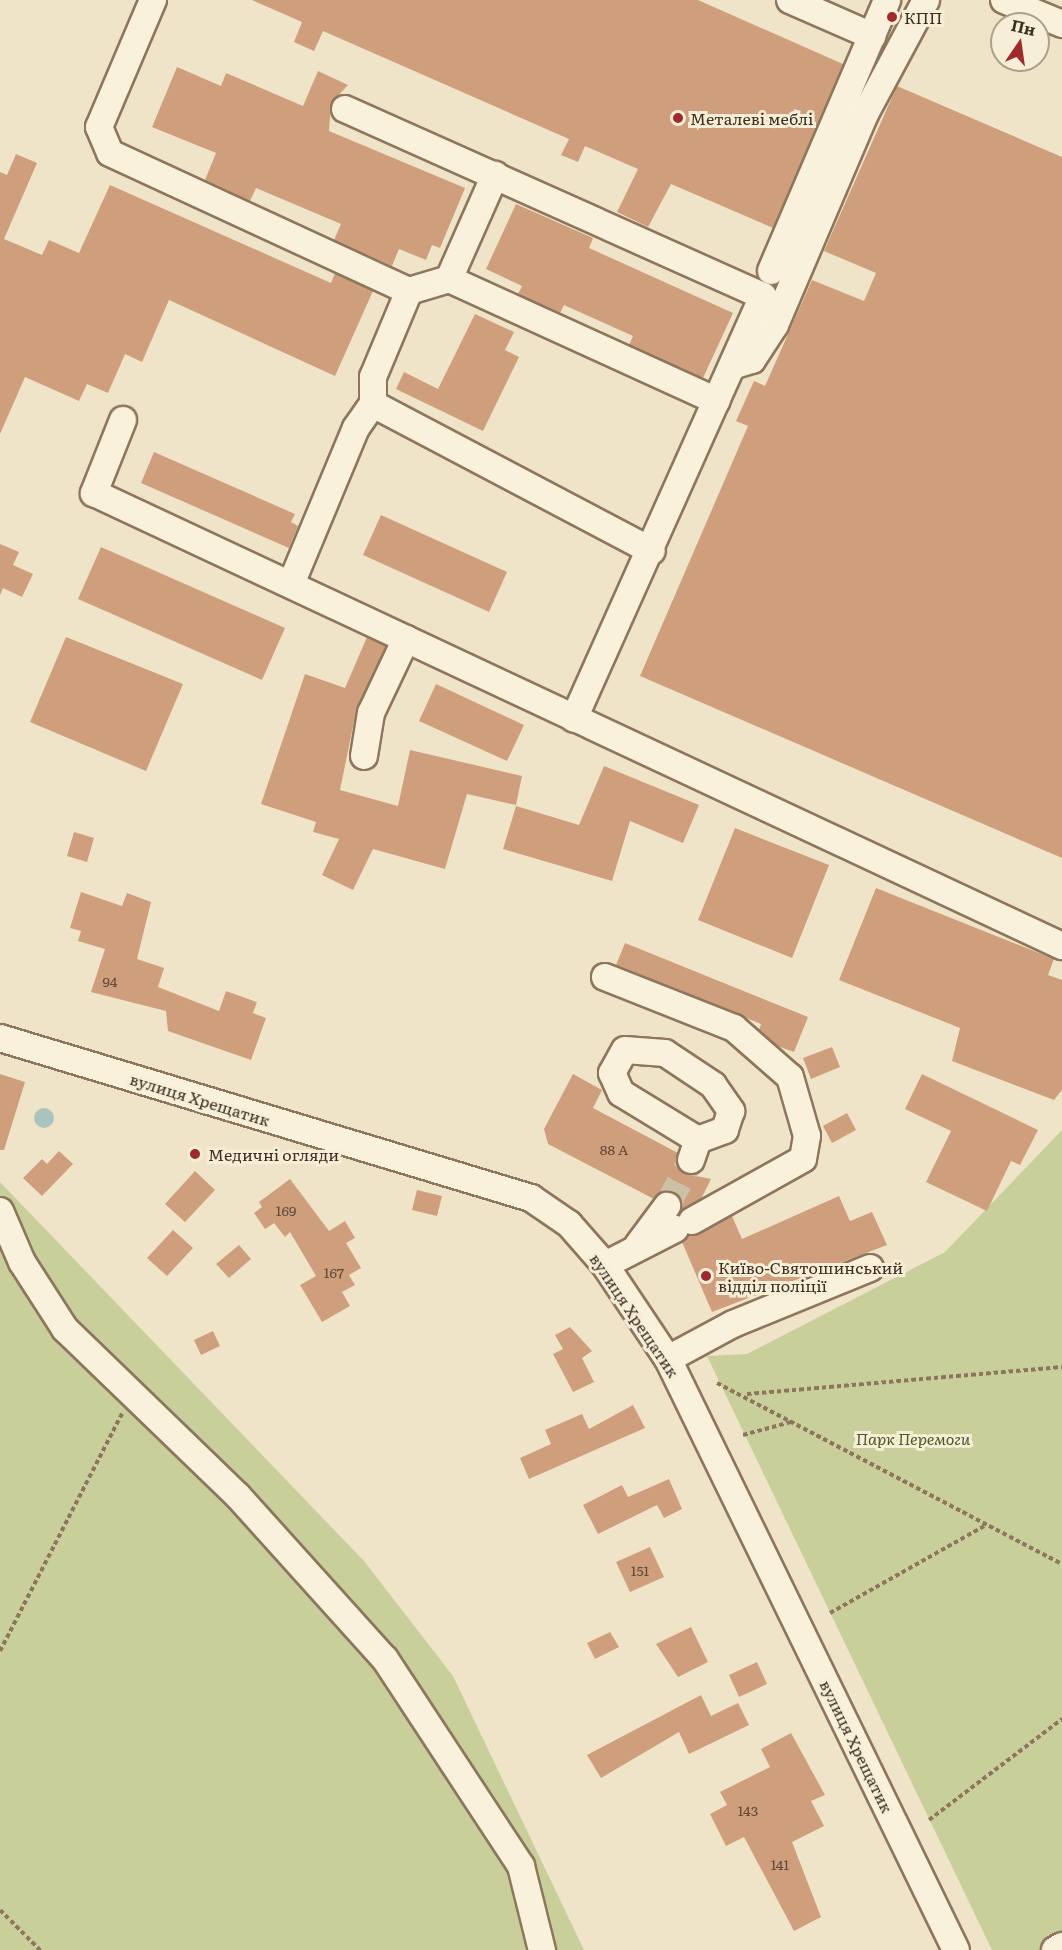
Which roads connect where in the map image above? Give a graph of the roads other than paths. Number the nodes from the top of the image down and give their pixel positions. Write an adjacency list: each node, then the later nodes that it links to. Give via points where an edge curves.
1 (153, 0): 12 (street, via 99,127 110,153)
2 (790, 0): 7 (street)
3 (887, 0): 7 (street)
4 (926, 0): 13 (street, via 866,114 775,326 752,360)
5 (1004, 0): 6 (street)
6 (1062, 24)
7 (872, 36): 10 (street)
8 (345, 109): 9 (street)
9 (495, 174): 11 (street); 13 (street, via 763,296)
10 (771, 271)
11 (449, 279): 12 (street); 14 (street)
12 (409, 291): 15 (street, via 373,377)
13 (732, 366): 14 (street)
14 (717, 402): 17 (street)
15 (373, 404): 17 (street); 18 (street, via 356,428)
16 (123, 420): 18 (street, via 94,493)
17 (652, 551): 20 (street)
18 (291, 584): 19 (street)
19 (406, 639): 20 (street); 21 (street, via 371,713)
20 (574, 719): 22 (street)
21 (364, 756)
22 (1062, 946)
23 (605, 977): 26 (street, via 734,1028 790,1077 807,1136 803,1159 678,1219)
24 (0, 1038): 26 (street, вулиця Хрещатик, via 531,1198 569,1224)
25 (0, 1211): 30 (street, via 22,1262 65,1329 238,1496 385,1659 521,1866)
26 (605, 1265): 28 (street, вулиця Хрещатик)
27 (870, 1268): 28 (street, via 733,1324)
28 (668, 1359): 31 (street, вулиця Хрещатик)
29 (1062, 1946): 32 (street)
30 (542, 1950)
31 (956, 1950)
32 (1054, 1950)

